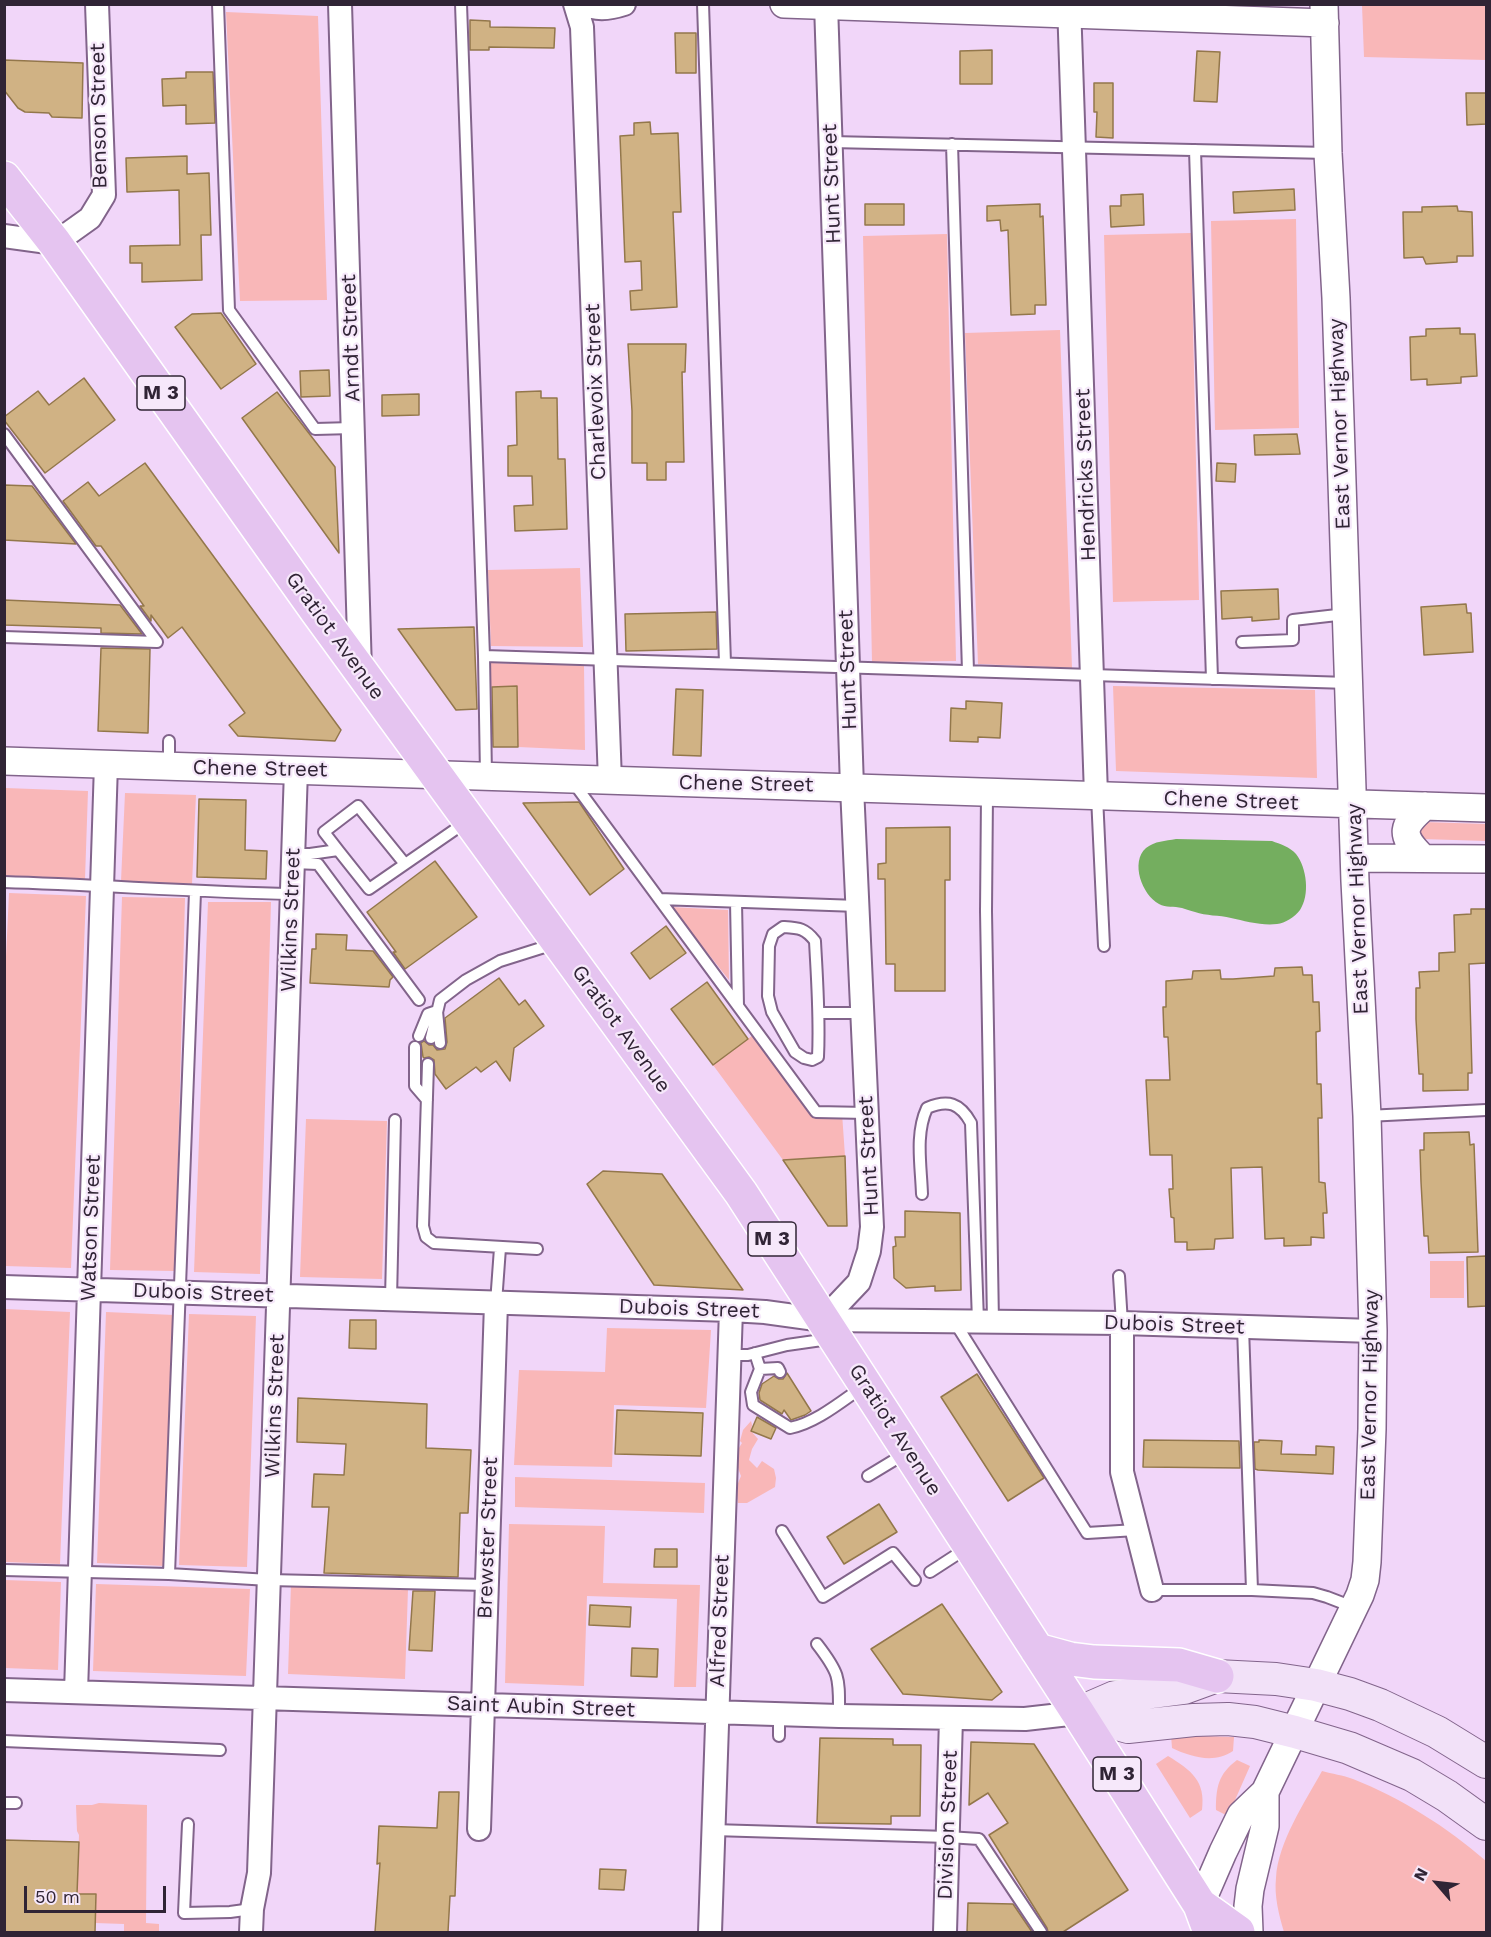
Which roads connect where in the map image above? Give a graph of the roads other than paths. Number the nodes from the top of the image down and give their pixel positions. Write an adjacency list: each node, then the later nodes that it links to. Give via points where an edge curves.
1 (97, 4): 20 (street, Benson Street, via 104,195 90,218)
2 (218, 4): 21 (lane, via 229,310 315,429)
3 (340, 4): 21 (street, Arndt Street)
4 (461, 4): 26 (lane)
5 (575, 4): 27 (street, Charlevoix Street, via 582,27)
6 (585, 4): 7 (street, via 610,8)
7 (624, 4)
8 (703, 4): 28 (lane)
9 (784, 4): 10 (street)
10 (826, 5): 11 (street); 13 (street, Hunt Street)
11 (1069, 9): 12 (street); 15 (street, Hendricks Street)
12 (1324, 14): 17 (street, East Vernor Highway)
13 (831, 142): 14 (lane); 29 (street, Hunt Street)
14 (952, 144): 15 (lane); 31 (lane)
15 (1074, 147): 16 (lane); 32 (street, Hendricks Street)
16 (1195, 150): 17 (lane); 33 (lane)
17 (1328, 153): 23 (street, East Vernor Highway)
18 (4, 178): 20 (main road, Gratiot Avenue / M 3)
19 (4, 236): 20 (street)
20 (55, 243): 30 (main road, Gratiot Avenue / M 3)
21 (354, 428): 30 (street, Arndt Street)
22 (4, 434): 24 (lane, via 157,642)
23 (1347, 614): 25 (lane, via 1293,620 1293,640); 34 (street, East Vernor Highway)
24 (4, 637)
25 (1242, 642)
26 (484, 656): 27 (lane); 39 (lane)
27 (606, 659): 28 (lane); 41 (street, Charlevoix Street)
28 (725, 663): 29 (lane)
29 (848, 667): 31 (lane); 42 (street, Hunt Street)
30 (360, 671): 38 (main road, Gratiot Avenue / M 3)
31 (968, 671): 32 (lane)
32 (1093, 675): 33 (lane); 44 (street, Hendricks Street)
33 (1212, 679): 34 (lane)
34 (1349, 683): 45 (street, East Vernor Highway)
35 (4, 760): 36 (street, Chene Street)
36 (106, 764): 37 (street, Chene Street, via 169,754); 56 (street, Watson Street)
37 (296, 770): 38 (street, Chene Street); 52 (street, Wilkins Street)
38 (436, 775): 39 (street, Chene Street); 48 (main road, Gratiot Avenue / M 3)
39 (486, 777): 40 (street, Chene Street)
40 (571, 780): 41 (street, Chene Street); 59 (lane)
41 (610, 781): 42 (street, Chene Street)
42 (852, 787): 43 (street, Chene Street); 61 (street, Hunt Street)
43 (987, 792): 44 (street, Chene Street); 91 (lane)
44 (1096, 795): 45 (street, Chene Street); 63 (lane, Hendricks Street)
45 (1353, 803): 46 (street, Chene Street); 51 (street, East Vernor Highway)
46 (1425, 806): 47 (street, Chene Street); 50 (street, via 1409,820 1406,831 1409,844)
47 (1486, 808)
48 (469, 820): 54 (lane); 62 (main road, Gratiot Avenue / M 3)
49 (338, 850): 52 (lane); 54 (lane, via 369,889); 54 (lane, via 324,832 358,806)
50 (1422, 857): 51 (street); 53 (street)
51 (1354, 858): 77 (street, East Vernor Highway)
52 (293, 859): 58 (street, Wilkins Street); 64 (lane, via 318,864)
53 (1486, 859)
54 (405, 864)
55 (4, 882): 56 (lane)
56 (102, 885): 57 (lane); 84 (street, Watson Street)
57 (195, 892): 58 (lane); 85 (lane)
58 (292, 894): 86 (street, Wilkins Street)
59 (659, 899): 60 (lane); 65 (lane)
60 (736, 902): 61 (lane); 65 (lane)
61 (858, 906): 68 (street, Hunt Street)
62 (558, 943): 66 (lane, via 490,965 440,1000); 94 (main road, Gratiot Avenue / M 3, via 741,1193)
63 (1104, 946)
64 (419, 999)
65 (738, 1006): 76 (lane, via 816,1112)
66 (438, 1011): 69 (lane, via 428,1014); 70 (lane)
67 (819, 1013): 67 (lane, via 818,1057 804,1059 789,1042 772,1012 768,996 769,946 773,934 783,927 800,928 815,941); 68 (lane)
68 (863, 1013): 76 (street, Hunt Street)
69 (419, 1036)
70 (436, 1040)
71 (415, 1047): 74 (lane, via 415,1086)
72 (428, 1064): 74 (lane)
73 (436, 1075): 74 (lane)
74 (427, 1100): 80 (lane, via 423,1226 426,1237 434,1243)
75 (1486, 1110): 77 (lane)
76 (867, 1113): 94 (street, Hunt Street, via 872,1227 868,1251 859,1282)
77 (1367, 1116): 95 (street, East Vernor Highway)
78 (395, 1120): 87 (lane)
79 (922, 1194): 91 (lane, via 922,1120 927,1108 940,1102 954,1105 964,1111 971,1123)
80 (500, 1248): 81 (lane); 88 (lane, Brewster Street)
81 (537, 1249)
82 (1119, 1276): 92 (lane)
83 (4, 1287): 84 (street, Dubois Street)
84 (89, 1290): 85 (street, Dubois Street); 108 (street, Watson Street)
85 (180, 1293): 86 (street, Dubois Street); 110 (lane)
86 (279, 1296): 87 (street, Dubois Street); 111 (street, Wilkins Street)
87 (391, 1299): 88 (street, Dubois Street)
88 (496, 1303): 89 (street, Dubois Street); 113 (street, Brewster Street)
89 (731, 1310): 94 (street, Dubois Street, via 765,1312); 97 (street, Alfred Street)
90 (954, 1321): 91 (street, Dubois Street); 94 (street, Dubois Street); 104 (lane, via 1087,1533)
91 (986, 1321): 92 (street, Dubois Street)
92 (1122, 1323): 93 (street, Dubois Street); 104 (street, via 1122,1472)
93 (1243, 1327): 95 (street, Dubois Street); 115 (lane)
94 (830, 1329): 96 (lane); 101 (main road, Gratiot Avenue / M 3)
95 (1373, 1331): 116 (street, East Vernor Highway, via 1367,1562 1365,1580)
96 (754, 1353): 97 (lane); 98 (lane)
97 (729, 1355): 125 (street, Alfred Street)
98 (760, 1369): 99 (lane, via 778,1368); 100 (lane); 101 (lane, via 751,1392 753,1405 790,1428)
99 (780, 1372)
100 (770, 1379)
101 (866, 1385): 102 (main road, Gratiot Avenue / M 3)
102 (908, 1451): 103 (lane); 106 (main road, Gratiot Avenue / M 3)
103 (868, 1476)
104 (1136, 1530): 114 (street)
105 (782, 1531): 112 (lane, via 824,1597 893,1552)
106 (970, 1546): 109 (lane); 118 (main road, Gratiot Avenue / M 3)
107 (4, 1570): 108 (lane)
108 (80, 1572): 110 (lane); 122 (street, Watson Street)
109 (930, 1572)
110 (169, 1574): 111 (lane)
111 (270, 1580): 113 (lane); 123 (street, Wilkins Street)
112 (915, 1581)
113 (486, 1585): 124 (street, Brewster Street)
114 (1152, 1590): 115 (lane)
115 (1252, 1590): 116 (lane, via 1312,1593)
116 (1353, 1607): 120 (street, East Vernor Highway)
117 (817, 1644): 128 (lane, via 838,1674)
118 (1037, 1650): 119 (main road, via 1094,1662 1179,1665); 126 (main road, Gratiot Avenue / M 3)
119 (1217, 1676): 120 (main road, Saint Aubin Street, via 1276,1678); 126 (main road, Saint Aubin Street, via 1184,1688 1115,1697)
120 (1316, 1685): 130 (street, East Vernor Highway); 134 (main road, Saint Aubin Street, via 1400,1714)
121 (4, 1690): 122 (street, Saint Aubin Street)
122 (76, 1692): 123 (street, Saint Aubin Street)
123 (266, 1698): 124 (street, Saint Aubin Street); 142 (street, Wilkins Street, via 260,1873)
124 (482, 1705): 125 (street, Saint Aubin Street); 139 (street, Brewster Street)
125 (717, 1713): 127 (street, Saint Aubin Street); 140 (street, Alfred Street)
126 (1078, 1713): 129 (street, Saint Aubin Street, via 1025,1719); 130 (main road, Saint Aubin Street, via 1128,1727 1228,1719); 143 (main road, Gratiot Avenue / M 3)
127 (779, 1714): 128 (street, Saint Aubin Street); 131 (lane)
128 (839, 1716): 129 (street, Saint Aubin Street)
129 (951, 1718): 141 (street, Division Street)
130 (1295, 1732): 136 (street, East Vernor Highway); 137 (main road, Saint Aubin Street, via 1391,1765 1431,1785)
131 (779, 1737)
132 (4, 1741): 133 (lane)
133 (220, 1750)
134 (1486, 1762)
135 (1486, 1774): 137 (main road)
136 (1265, 1792): 143 (street, East Vernor Highway, via 1241,1815 1223,1852); 149 (street, East Vernor Highway, via 1265,1826 1248,1906)
137 (1475, 1816)
138 (188, 1824): 142 (lane, via 184,1913)
139 (479, 1828)
140 (713, 1830): 141 (lane, via 774,1826); 145 (street, Alfred Street)
141 (948, 1837): 146 (street, Division Street); 147 (lane, via 979,1839)
142 (252, 1909): 144 (street, Wilkins Street)
143 (1201, 1923): 148 (main road, Gratiot Avenue / M 3)
144 (251, 1932)
145 (710, 1932)
146 (945, 1932)
147 (1041, 1932)
148 (1238, 1932)
149 (1249, 1932)

